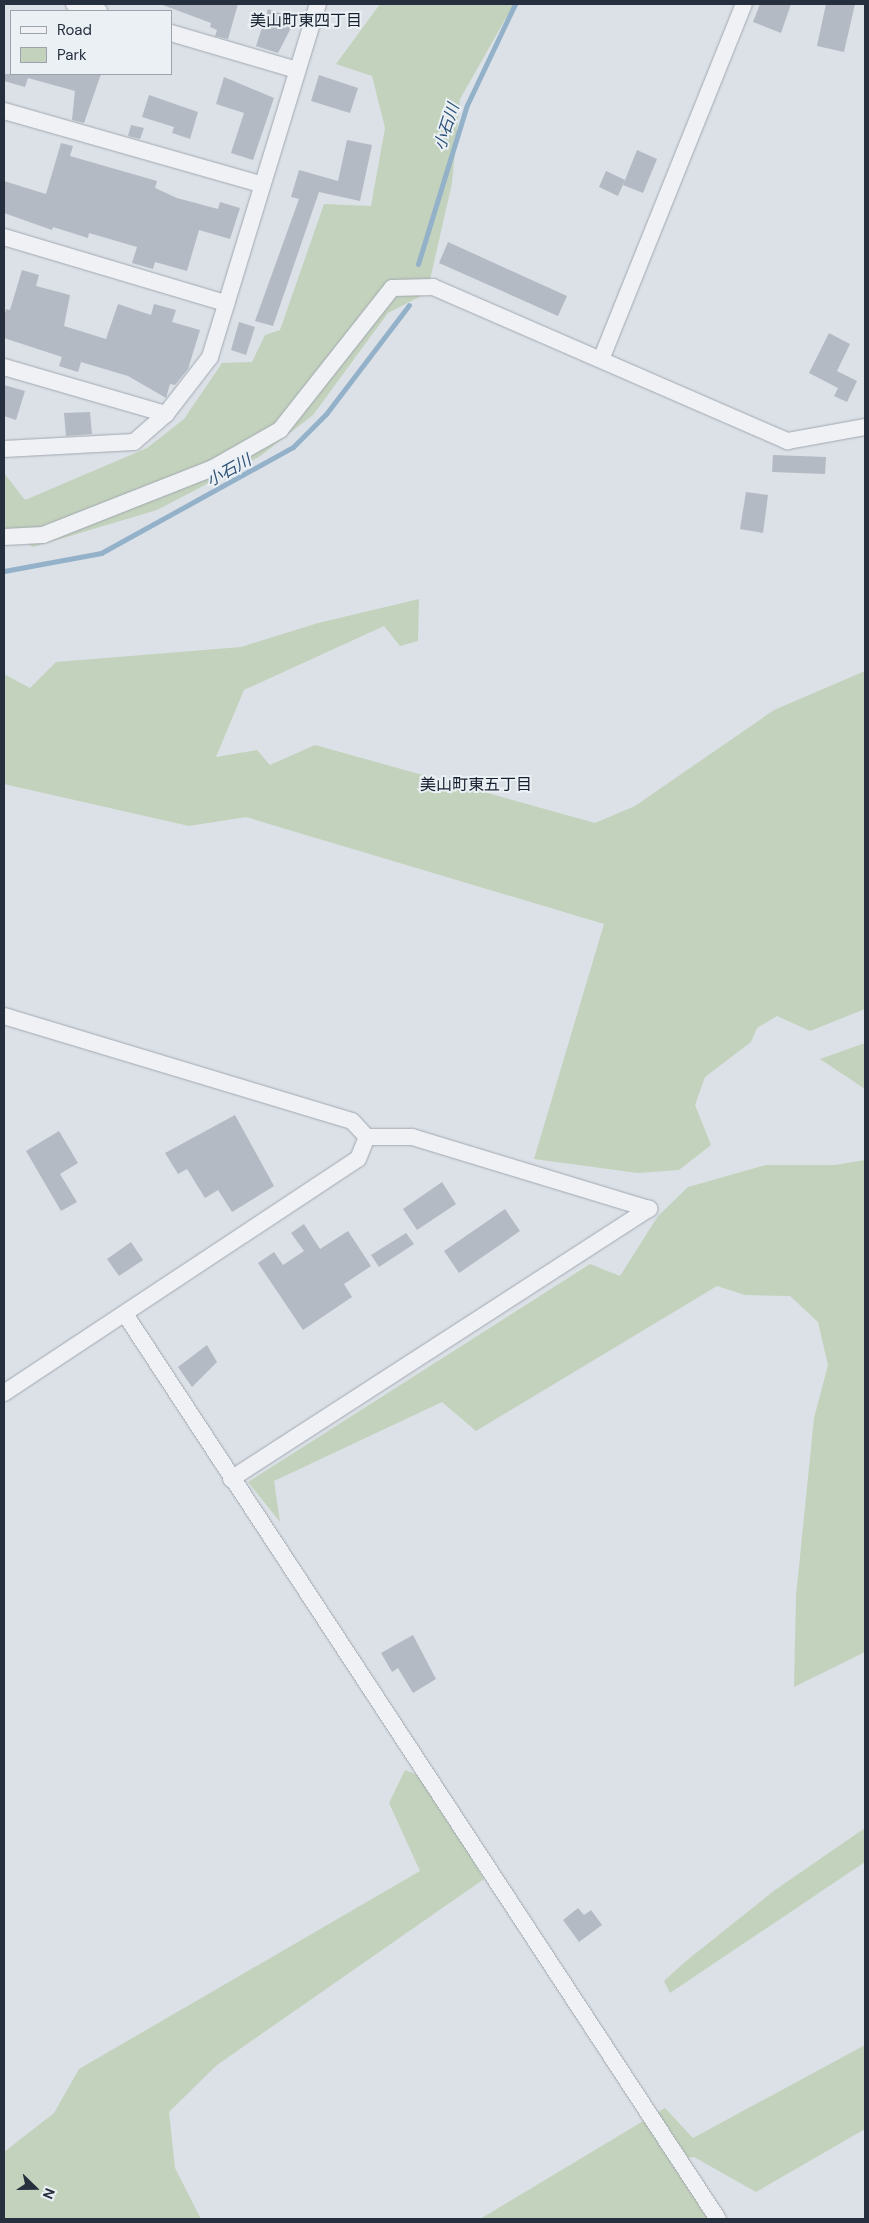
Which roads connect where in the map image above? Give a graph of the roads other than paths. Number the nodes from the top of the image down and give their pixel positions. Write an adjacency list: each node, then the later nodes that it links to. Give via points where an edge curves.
1 (74, 4): 4 (street)
2 (318, 4): 6 (street)
3 (744, 4): 11 (street)
4 (95, 10)
5 (172, 33): 6 (street)
6 (297, 70): 8 (street)
7 (4, 111): 8 (street)
8 (261, 184): 10 (street)
9 (4, 237): 10 (street)
10 (226, 303): 13 (street, via 210,357)
11 (602, 357): 14 (street, via 788,441); 16 (street, via 433,287 392,288 280,430 213,468 43,535)
12 (4, 367): 13 (street)
13 (166, 414): 15 (street, via 134,442)
14 (865, 427)
15 (4, 450)
16 (4, 536)
17 (4, 1016): 18 (street, via 352,1121)
18 (367, 1137): 19 (street, via 358,1159); 21 (street, via 412,1137 649,1208)
19 (125, 1314): 20 (street); 21 (street)
20 (4, 1393)
21 (231, 1479): 22 (street, via 470,1836)
22 (718, 2219)

